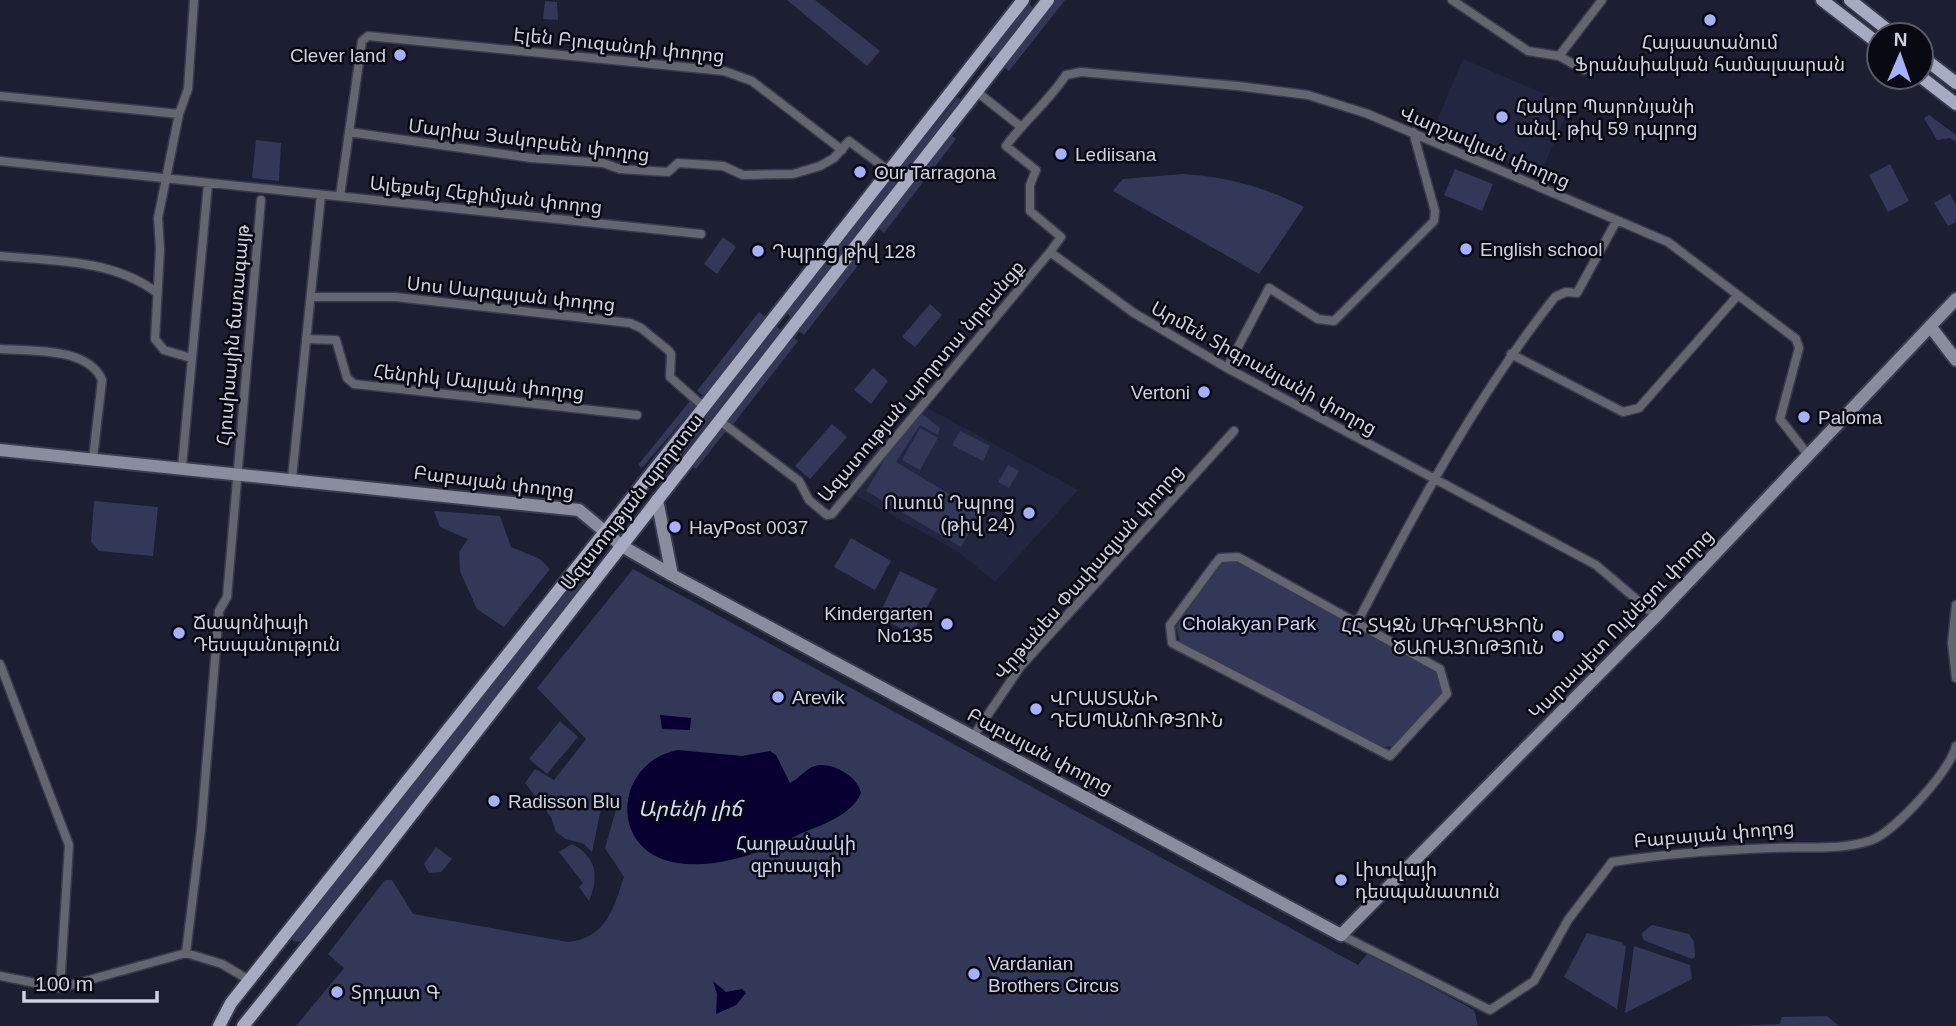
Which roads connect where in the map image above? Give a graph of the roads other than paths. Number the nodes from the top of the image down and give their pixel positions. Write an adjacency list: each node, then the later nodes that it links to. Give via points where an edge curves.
1 (194, 0): 18 (street, via 188,89)
2 (1023, 0): 24 (main road, Ազատության պողոտա)
3 (1048, 0): 15 (main road, Ազատության պողոտա)
4 (1452, 0): 10 (street, via 1528,51)
5 (1602, 0): 10 (street)
6 (1822, 0): 9 (main road)
7 (1850, 0): 8 (main road)
8 (1876, 21)
9 (1865, 33)
10 (1559, 56): 12 (street)
11 (1935, 67): 13 (main road)
12 (1584, 70)
13 (1956, 83)
14 (1935, 87): 17 (main road)
15 (977, 92): 19 (street); 47 (main road, Ազատության պողոտա)
16 (0, 96): 18 (street)
17 (1956, 104)
18 (179, 114): 25 (street)
19 (1020, 126): 21 (street, Վարշավյան փողոց, via 1050,99 1066,75 1080,72 1308,95); 32 (street, via 1006,146 1036,170 1030,185 1030,211 1061,237)
20 (349, 132): 22 (street, Մարիա Յակոբսեն փողոց, via 668,173 678,163 723,166 743,175 793,174 820,166); 22 (street, Էլեն Բյուզանդի փողոց, via 362,41 368,36 724,71 752,81); 28 (street)
21 (1413, 132): 30 (street, Վարշավյան փողոց); 44 (street, via 1435,216 1334,321 1318,319 1269,288)
22 (842, 149): 24 (street, via 849,141)
23 (0, 161): 25 (street, Ալեքսեյ Հեքիմյան փողոց)
24 (889, 171): 45 (main road, Ազատության պողոտա)
25 (164, 180): 26 (street, Ալեքսեյ Հեքիմյան փողոց); 34 (street)
26 (208, 184): 27 (street, Ալեքսեյ Հեքիմյան փողոց); 42 (street)
27 (321, 195): 28 (street, Ալեքսեյ Հեքիմյան փողոց); 36 (street)
28 (340, 196): 31 (street, Ալեքսեյ Հեքիմյան փողոց)
29 (261, 200): 53 (street, Հյուսիսային ճառագայթ)
30 (1617, 220): 35 (street, Վարշավյան փողոց, via 1668,242); 41 (street, via 1577,293 1555,297)
31 (701, 234)
32 (1050, 252): 44 (street, Արմեն Տիգրանյանի փողոց, via 1134,313); 47 (street, Ազատության պողոտա նրբանցք, via 832,514 809,500 799,481)
33 (0, 256): 34 (street, via 96,266 121,272)
34 (156, 292): 42 (street, via 158,345)
35 (1738, 295): 41 (street, via 1631,412); 50 (street, Վարշավյան փողոց, via 1799,343 1780,419)
36 (310, 297): 39 (street); 45 (street, Սոս Սարգսյան փողոց, via 395,298 636,324 668,350 670,377)
37 (1956, 301): 38 (street, Կարապետ Ուլնեցու փողոց)
38 (1928, 329): 43 (street); 50 (street, Կարապետ Ուլնեցու փողոց)
39 (306, 339): 46 (street, Հենրիկ Մալյան փողոց, via 336,340 347,378 354,384); 54 (street)
40 (0, 349): 51 (street, via 81,358 98,371 102,380)
41 (1511, 354): 55 (street)
42 (191, 358): 52 (street)
43 (1956, 360)
44 (1227, 368): 55 (street, Արմեն Տիգրանյանի փողոց)
45 (704, 407): 57 (main road, Ազատության պողոտա)
46 (637, 415)
47 (720, 421): 56 (main road, Ազատության պողոտա)
48 (1234, 431): 65 (street, Վրթանես Փափազյան փողոց, via 1021,667)
49 (0, 450): 51 (street, Բաբայան փողոց)
50 (1809, 456): 61 (street, Կարապետ Ուլնեցու փողոց)
51 (93, 458): 52 (street, Բաբայան փողոց)
52 (181, 467): 53 (street, Բաբայան փողոց)
53 (236, 472): 54 (street, Բաբայան փողոց); 68 (street, Հյուսիսային ճառագայթ, via 227,597 219,611)
54 (292, 478): 57 (street, Բաբայան փողոց, via 579,510)
55 (1433, 478): 61 (street, Արմեն Տիգրանյանի փողոց, via 1596,565); 62 (street)
56 (657, 500): 58 (main road, Ազատության պողոտա); 59 (street)
57 (604, 533): 58 (street, Բաբայան փողոց); 69 (main road, Ազատության պողոտա)
58 (622, 546): 59 (street, Բաբայան փողոց); 74 (main road, Ազատության պողոտա)
59 (671, 575): 65 (street, Բաբայան փողոց)
60 (1956, 605): 64 (street, via 1952,643)
61 (1656, 616): 67 (street, Կարապետ Ուլնեցու փողոց)
62 (1358, 621): 62 (street, via 1440,669 1444,676 1447,694 1391,756 1172,643 1170,625 1220,558 1238,557)
63 (0, 664): 72 (street, via 69,845)
64 (1956, 678)
65 (972, 738): 67 (street, Բաբայան փողոց)
66 (1956, 746): 67 (street, Բաբայան փողոց, via 1894,827 1872,840 1612,862 1568,920 1534,981 1490,1010)
67 (1341, 935)
68 (186, 953): 71 (street, via 222,964); 72 (street)
69 (269, 955): 71 (main road, Ազատության պողոտա); 74 (main road, via 243,995 245,1007)
70 (0, 976): 72 (street)
71 (249, 980): 73 (main road, Ազատության պողոտա)
72 (60, 988)
73 (231, 1003): 75 (main road); 76 (main road, Ազատության պողոտա)
74 (257, 1011): 77 (main road, Ազատության պողոտա)
75 (212, 1026)
76 (219, 1026)
77 (243, 1026)

